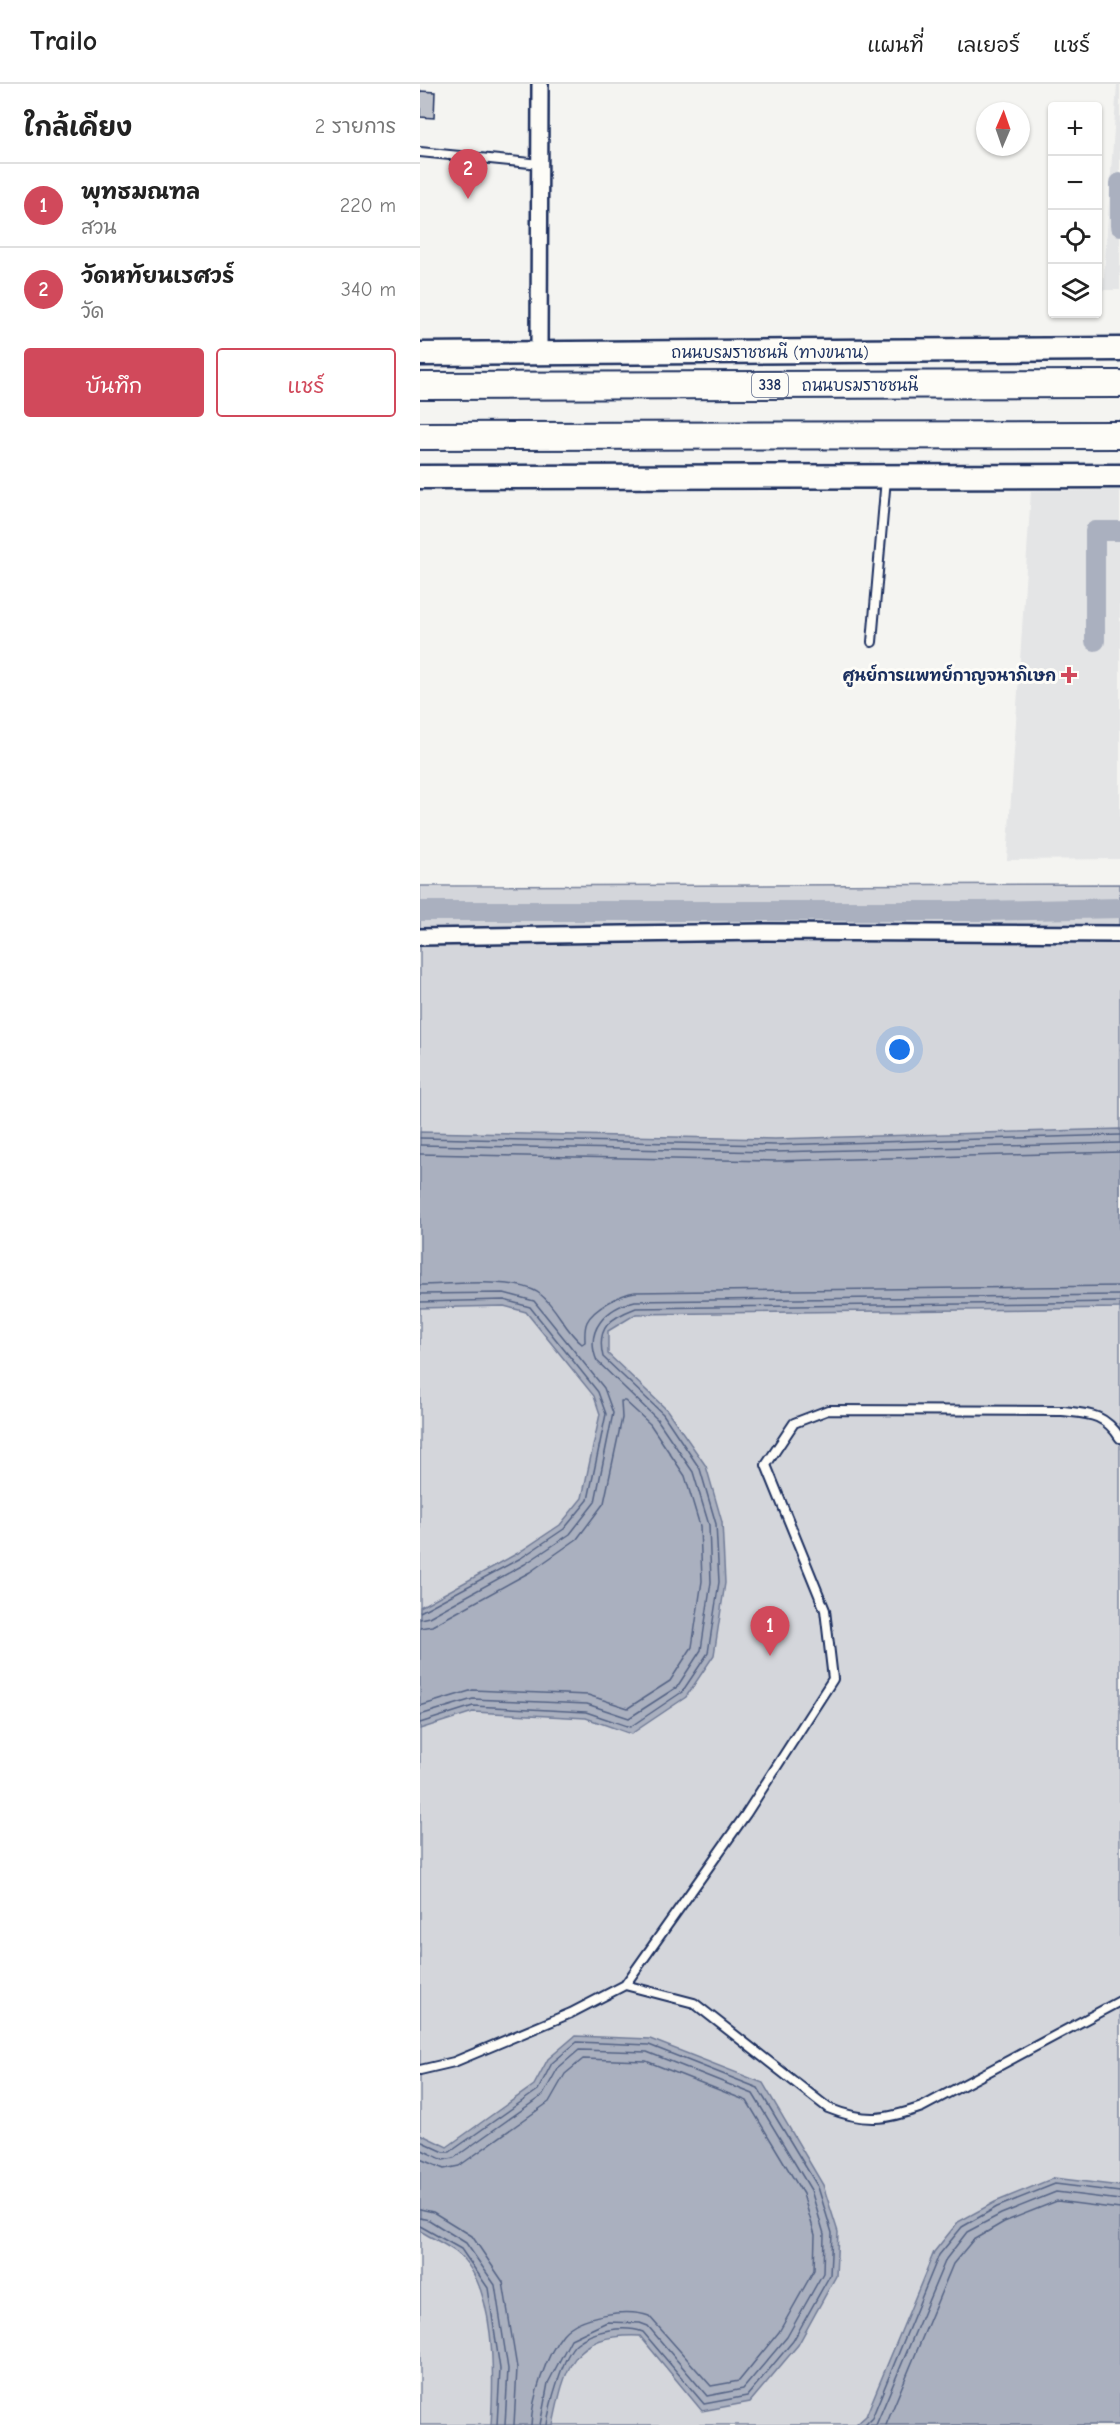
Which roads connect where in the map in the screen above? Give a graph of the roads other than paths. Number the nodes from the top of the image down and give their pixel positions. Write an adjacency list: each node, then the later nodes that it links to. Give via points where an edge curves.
1 (540, 84): 3 (street)
2 (420, 152): 3 (lane)
3 (540, 164): 5 (street)
4 (1120, 349): 5 (main road, ถนนบรมราชชนนี (ทางขนาน) / 338)
5 (540, 353): 6 (main road, ถนนบรมราชชนนี (ทางขนาน) / 338)
6 (420, 354)
7 (1120, 384): 8 (highway, ถนนบรมราชชนนี / 338)
8 (420, 386)
9 (1120, 435): 10 (highway)
10 (420, 436)
11 (886, 476): 12 (main road); 13 (main road); 14 (lane)
12 (1120, 476)
13 (420, 477)
14 (872, 642)
15 (1120, 934): 16 (street, via 765,932)
16 (420, 937)
17 (1120, 1438): 18 (lane, via 1106,1419 1062,1411 828,1410 794,1423 766,1465 825,1610 833,1679 746,1814)
18 (625, 1985): 19 (lane, via 694,2003 828,2108 871,2120 922,2107); 20 (lane, via 571,2013 454,2062)
19 (1120, 2001)
20 (420, 2070)

